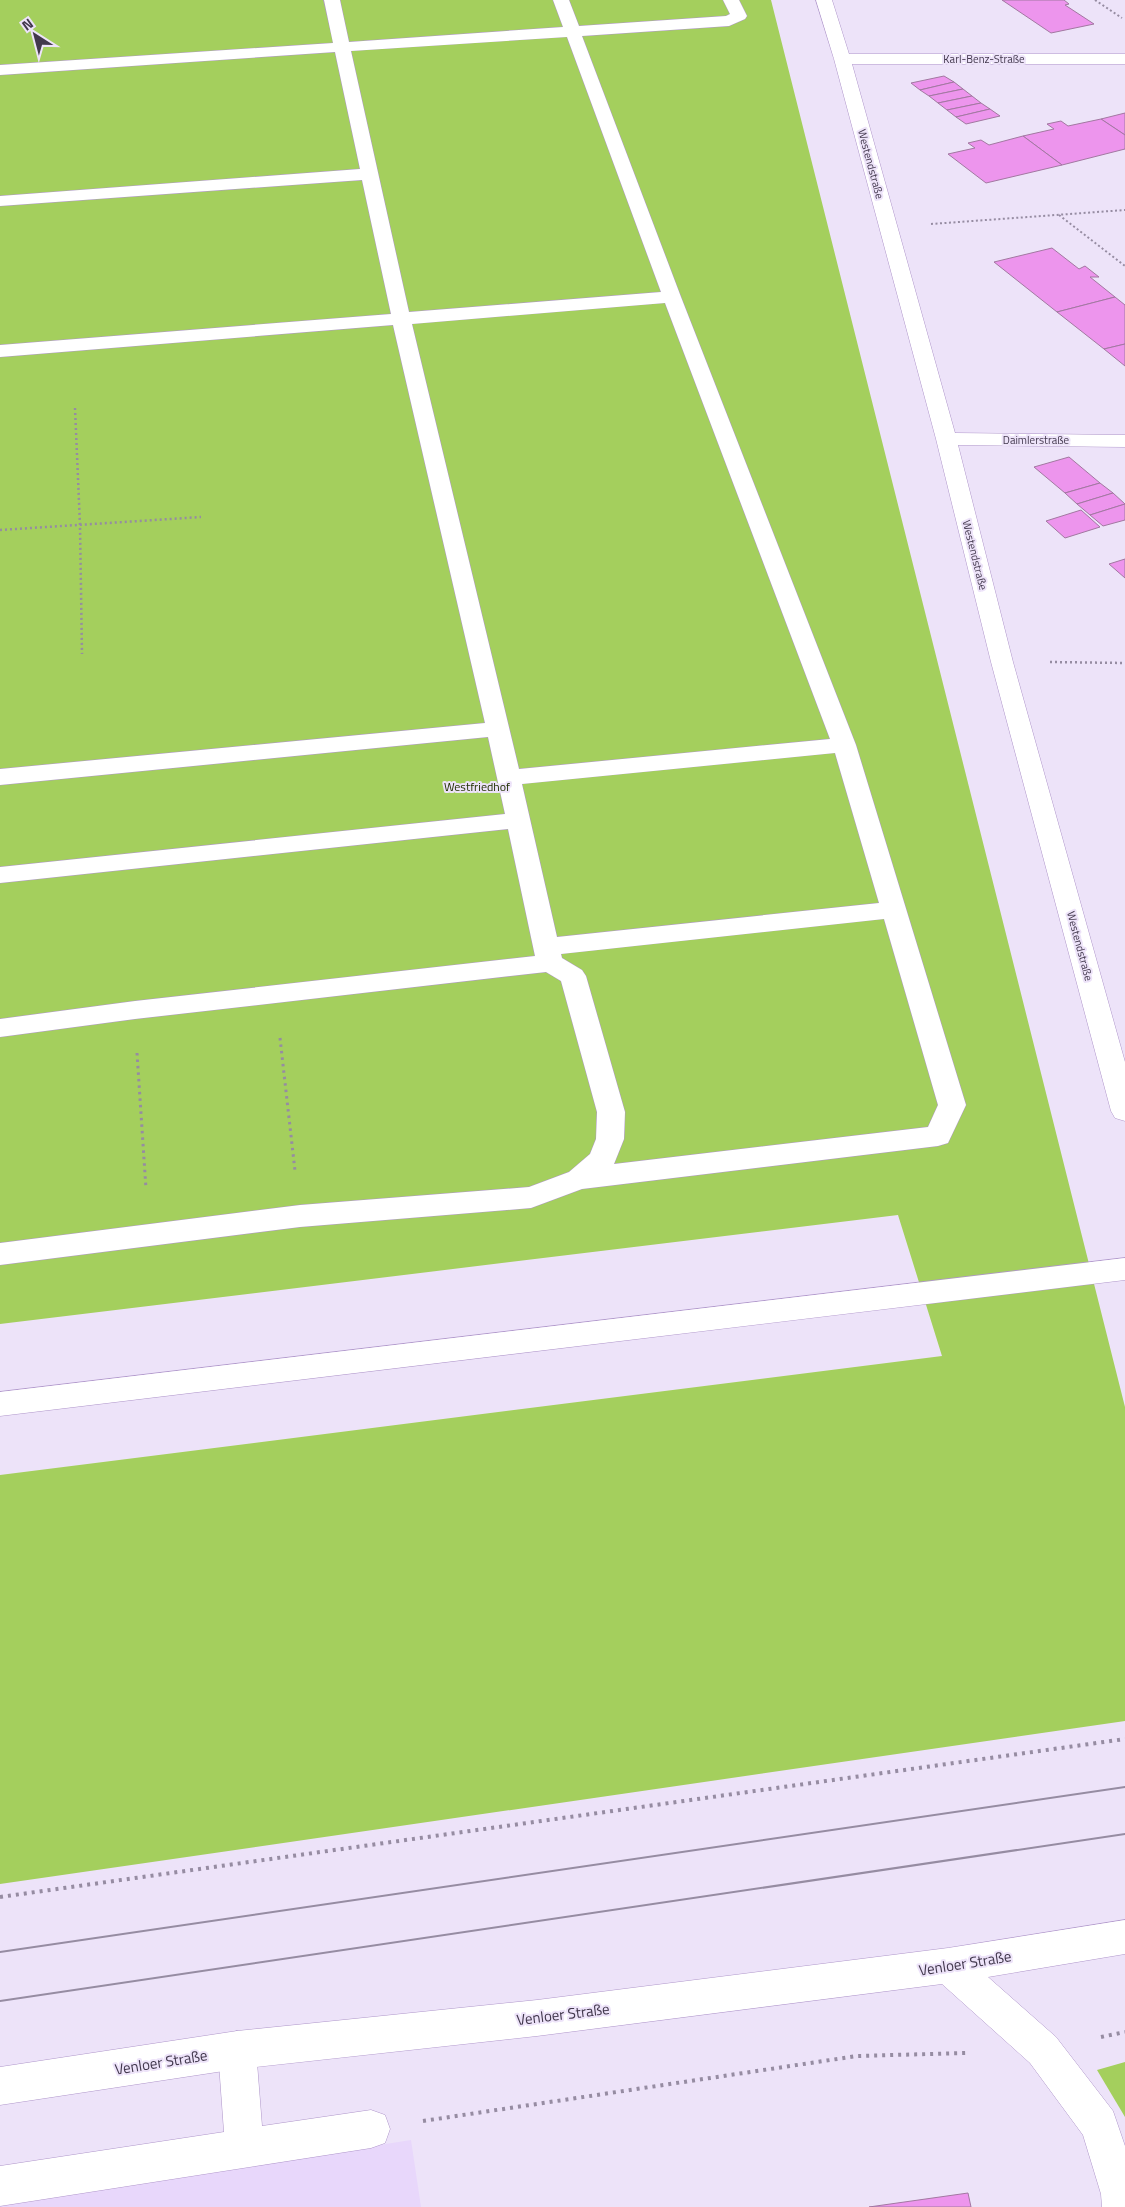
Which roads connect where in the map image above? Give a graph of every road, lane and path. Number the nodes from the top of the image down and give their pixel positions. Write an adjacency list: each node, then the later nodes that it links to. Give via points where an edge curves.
1 (332, 0): 8 (street)
2 (561, 0): 7 (street)
3 (731, 0): 7 (street, via 739,16 729,21)
4 (824, 0): 9 (street, Westendstraße)
5 (1095, 0): 6 (path)
6 (1125, 19)
7 (575, 33): 8 (street); 18 (street)
8 (342, 47): 11 (street); 12 (street)
9 (842, 59): 10 (street, Karl-Benz-Straße); 16 (street, Westendstraße)
10 (1125, 59)
11 (0, 70)
12 (370, 174): 13 (street); 19 (street)
13 (0, 201)
14 (1125, 210): 15 (path)
15 (1059, 214): 16 (path); 17 (path)
16 (888, 227): 22 (street, Westendstraße)
17 (1125, 266)
18 (672, 297): 19 (street); 31 (street)
19 (401, 318): 20 (street); 30 (street)
20 (0, 351)
21 (75, 408): 25 (path)
22 (946, 440): 23 (street, Daimlerstraße); 28 (street, Westendstraße)
23 (1125, 441)
24 (201, 517): 25 (path)
25 (80, 525): 26 (path); 27 (path)
26 (0, 530)
27 (82, 654)
28 (1002, 662): 29 (path); 41 (street, Westendstraße)
29 (1125, 663)
30 (498, 730): 32 (street); 33 (street)
31 (844, 745): 33 (street); 36 (street)
32 (0, 777)
33 (509, 778): 34 (street)
34 (518, 820): 35 (street); 37 (street)
35 (0, 875)
36 (893, 910): 37 (street); 42 (street, via 952,1105 938,1136)
37 (548, 955): 38 (street); 42 (street, via 573,976 611,1112 610,1139 602,1160)
38 (274, 996): 39 (street); 43 (path)
39 (134, 1010): 40 (street); 44 (path)
40 (0, 1028)
41 (1123, 1098)
42 (579, 1179): 43 (street, via 532,1197)
43 (300, 1216): 44 (street)
44 (148, 1234): 45 (street)
45 (0, 1254)
46 (1125, 1269): 47 (street)
47 (0, 1404)
48 (1125, 1740): 49 (path)
49 (0, 1897)
50 (1125, 1938): 51 (street, Venloer Straße)
51 (948, 1966): 52 (street, Venloer Straße, via 537,2018); 58 (street, via 1043,2050 1099,2125 1121,2194)
52 (236, 2050): 54 (street, Venloer Straße); 56 (street)
53 (857, 2056): 55 (path)
54 (0, 2086)
55 (371, 2129): 56 (street)
56 (245, 2149): 57 (street)
57 (0, 2186)
58 (1122, 2207)

